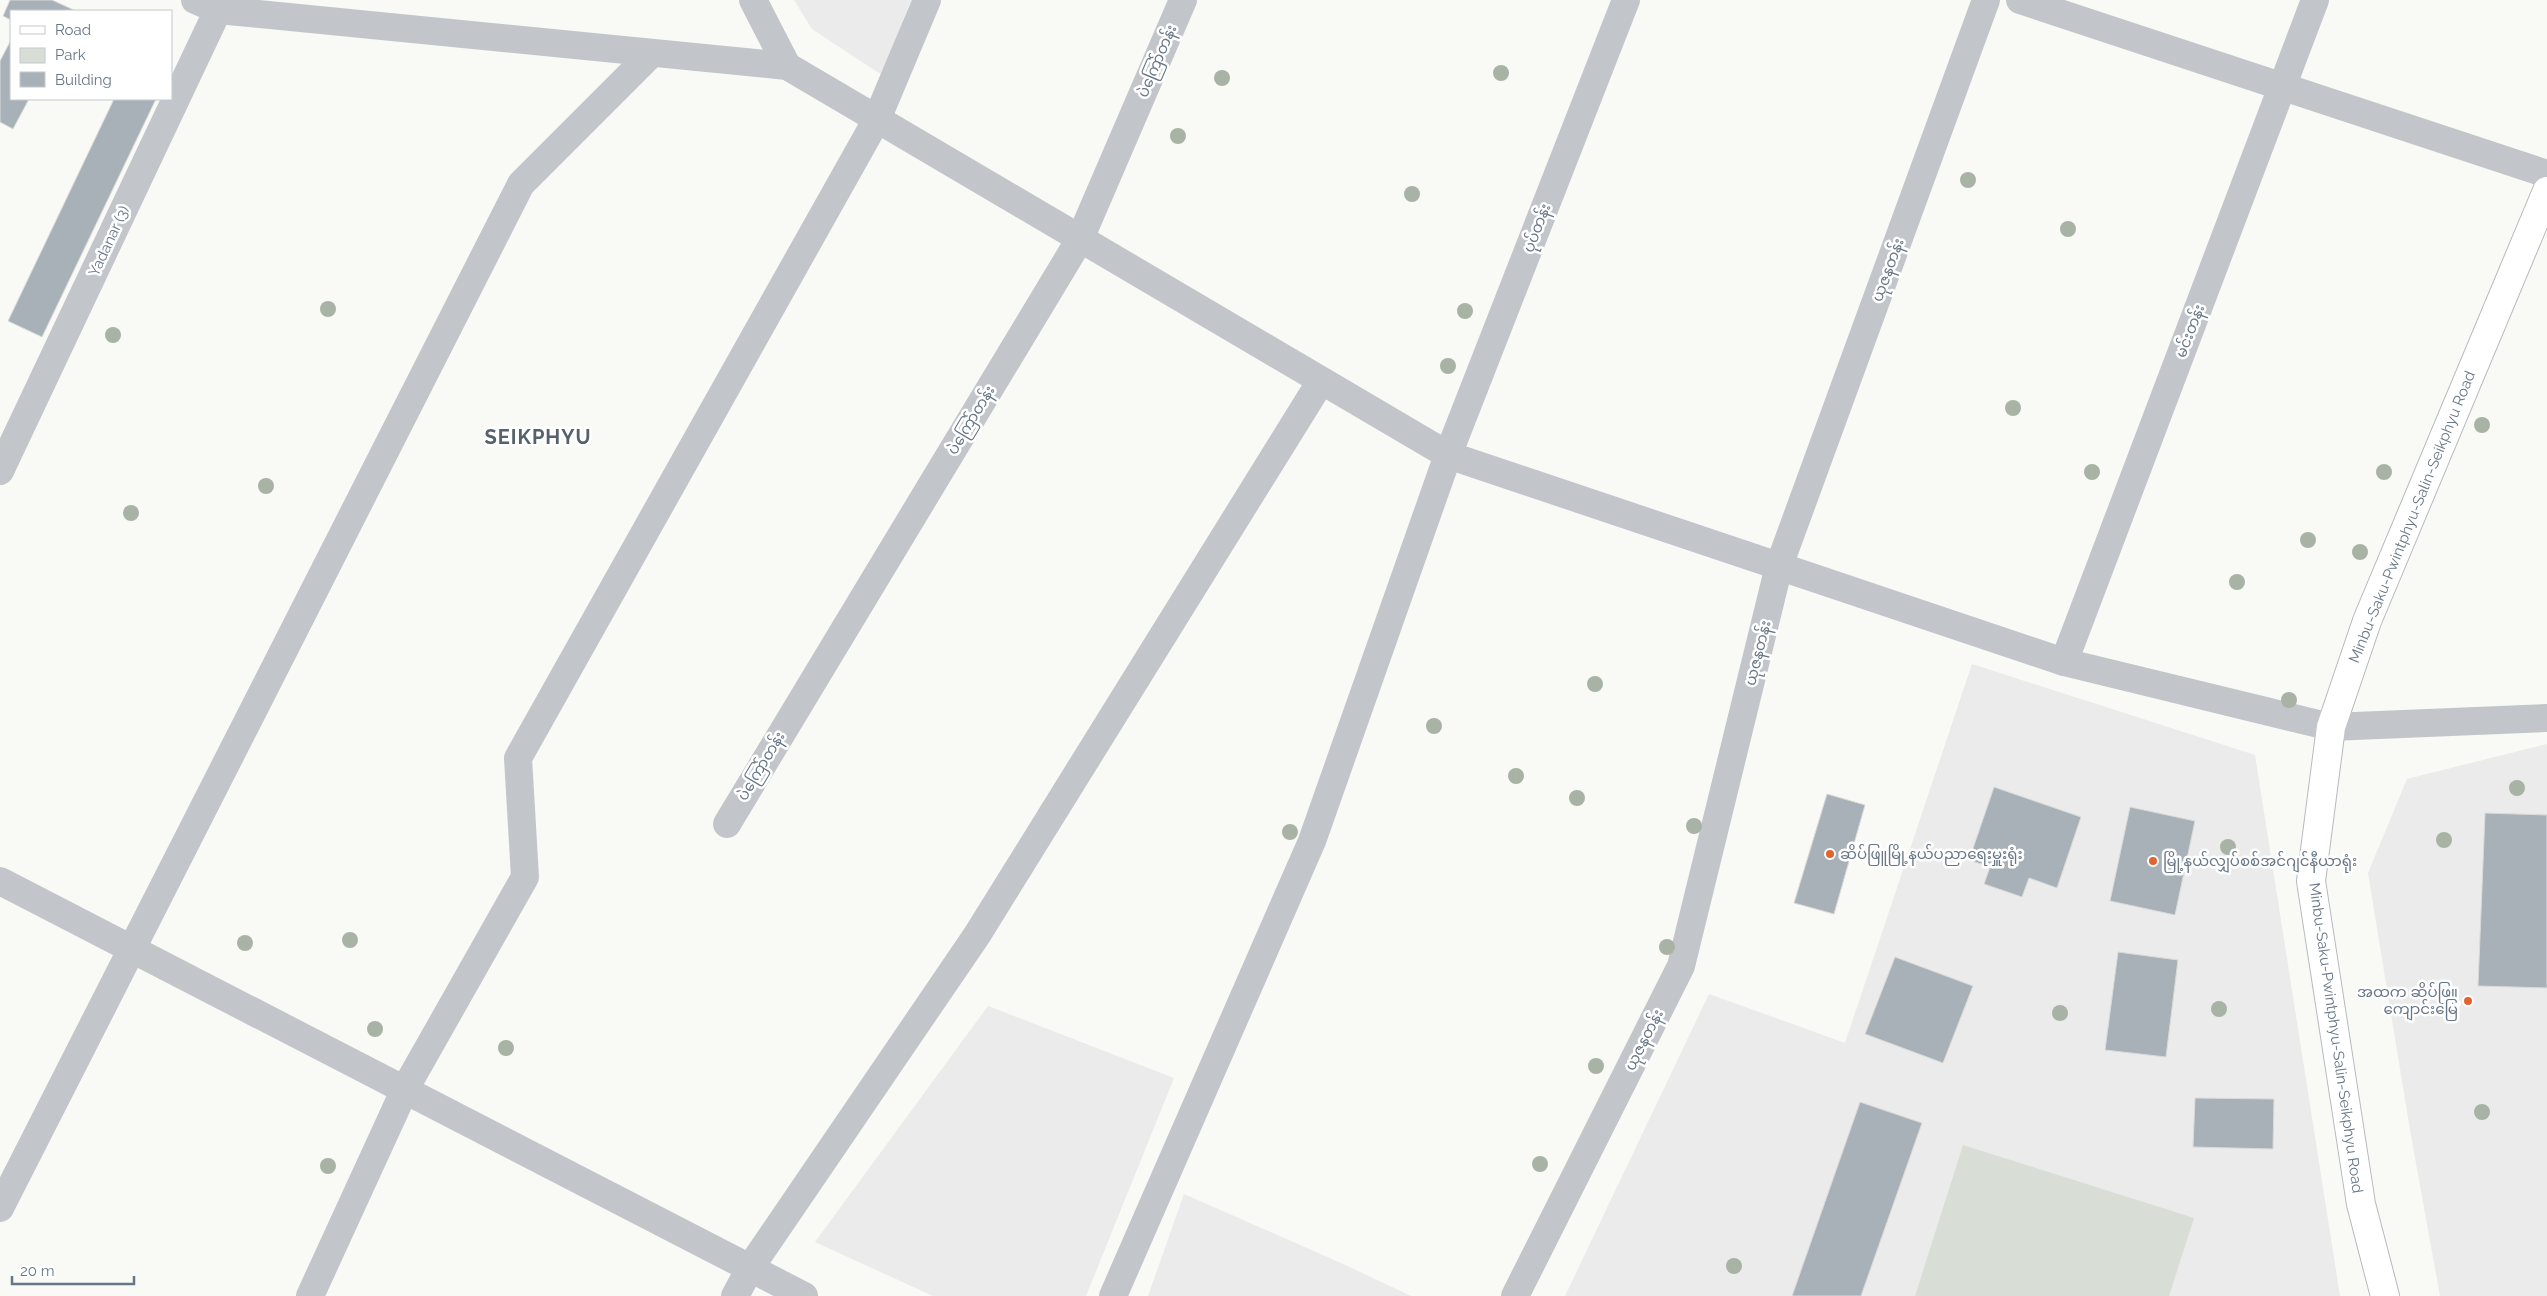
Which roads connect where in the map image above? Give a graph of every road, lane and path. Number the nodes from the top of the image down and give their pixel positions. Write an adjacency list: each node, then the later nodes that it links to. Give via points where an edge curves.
1 (752, 0): 10 (street)
2 (927, 0): 14 (street)
3 (1184, 0): 17 (street, ပဲကြော်တန်း)
4 (1626, 0): 19 (street, ပုပ်တန်း)
5 (1986, 0): 21 (street, ယုဇနတန်း)
6 (2020, 0): 12 (street)
7 (2316, 0): 12 (street, မင်းတန်း)
8 (207, 5): 9 (street); 11 (street, Yadanar (3))
9 (652, 54): 10 (street); 27 (street, via 521,184)
10 (787, 66): 14 (street)
11 (172, 84)
12 (2283, 87): 15 (street); 22 (street, မင်းတန်း)
13 (165, 100): 20 (street, Yadanar (3))
14 (877, 119): 17 (street); 28 (street, via 518,758 525,877)
15 (2547, 174)
16 (2547, 191): 24 (main road, Minbu-Saku-Pwintphyu-Salin-Seikphyu Road, via 2366,621)
17 (1080, 239): 18 (street); 25 (street, ပဲကြော်တန်း)
18 (1321, 381): 19 (street); 30 (street, via 977,935)
19 (1448, 456): 21 (street); 34 (street, ပုပ်တန်း, via 1312,841)
20 (0, 471)
21 (1779, 566): 22 (street); 35 (street, ယုဇနတန်း, via 1681,966)
22 (2064, 662): 24 (street)
23 (2547, 718): 24 (street)
24 (2331, 727): 36 (main road, Minbu-Saku-Pwintphyu-Salin-Seikphyu Road, via 2311,881 2361,1204)
25 (727, 824)
26 (0, 881): 27 (street)
27 (132, 949): 28 (street); 29 (street)
28 (405, 1089): 30 (street); 31 (street)
29 (0, 1208)
30 (750, 1268): 32 (street); 33 (street)
31 (310, 1296)
32 (735, 1296)
33 (804, 1296)
34 (1113, 1296)
35 (1515, 1296)
36 (2385, 1296)

